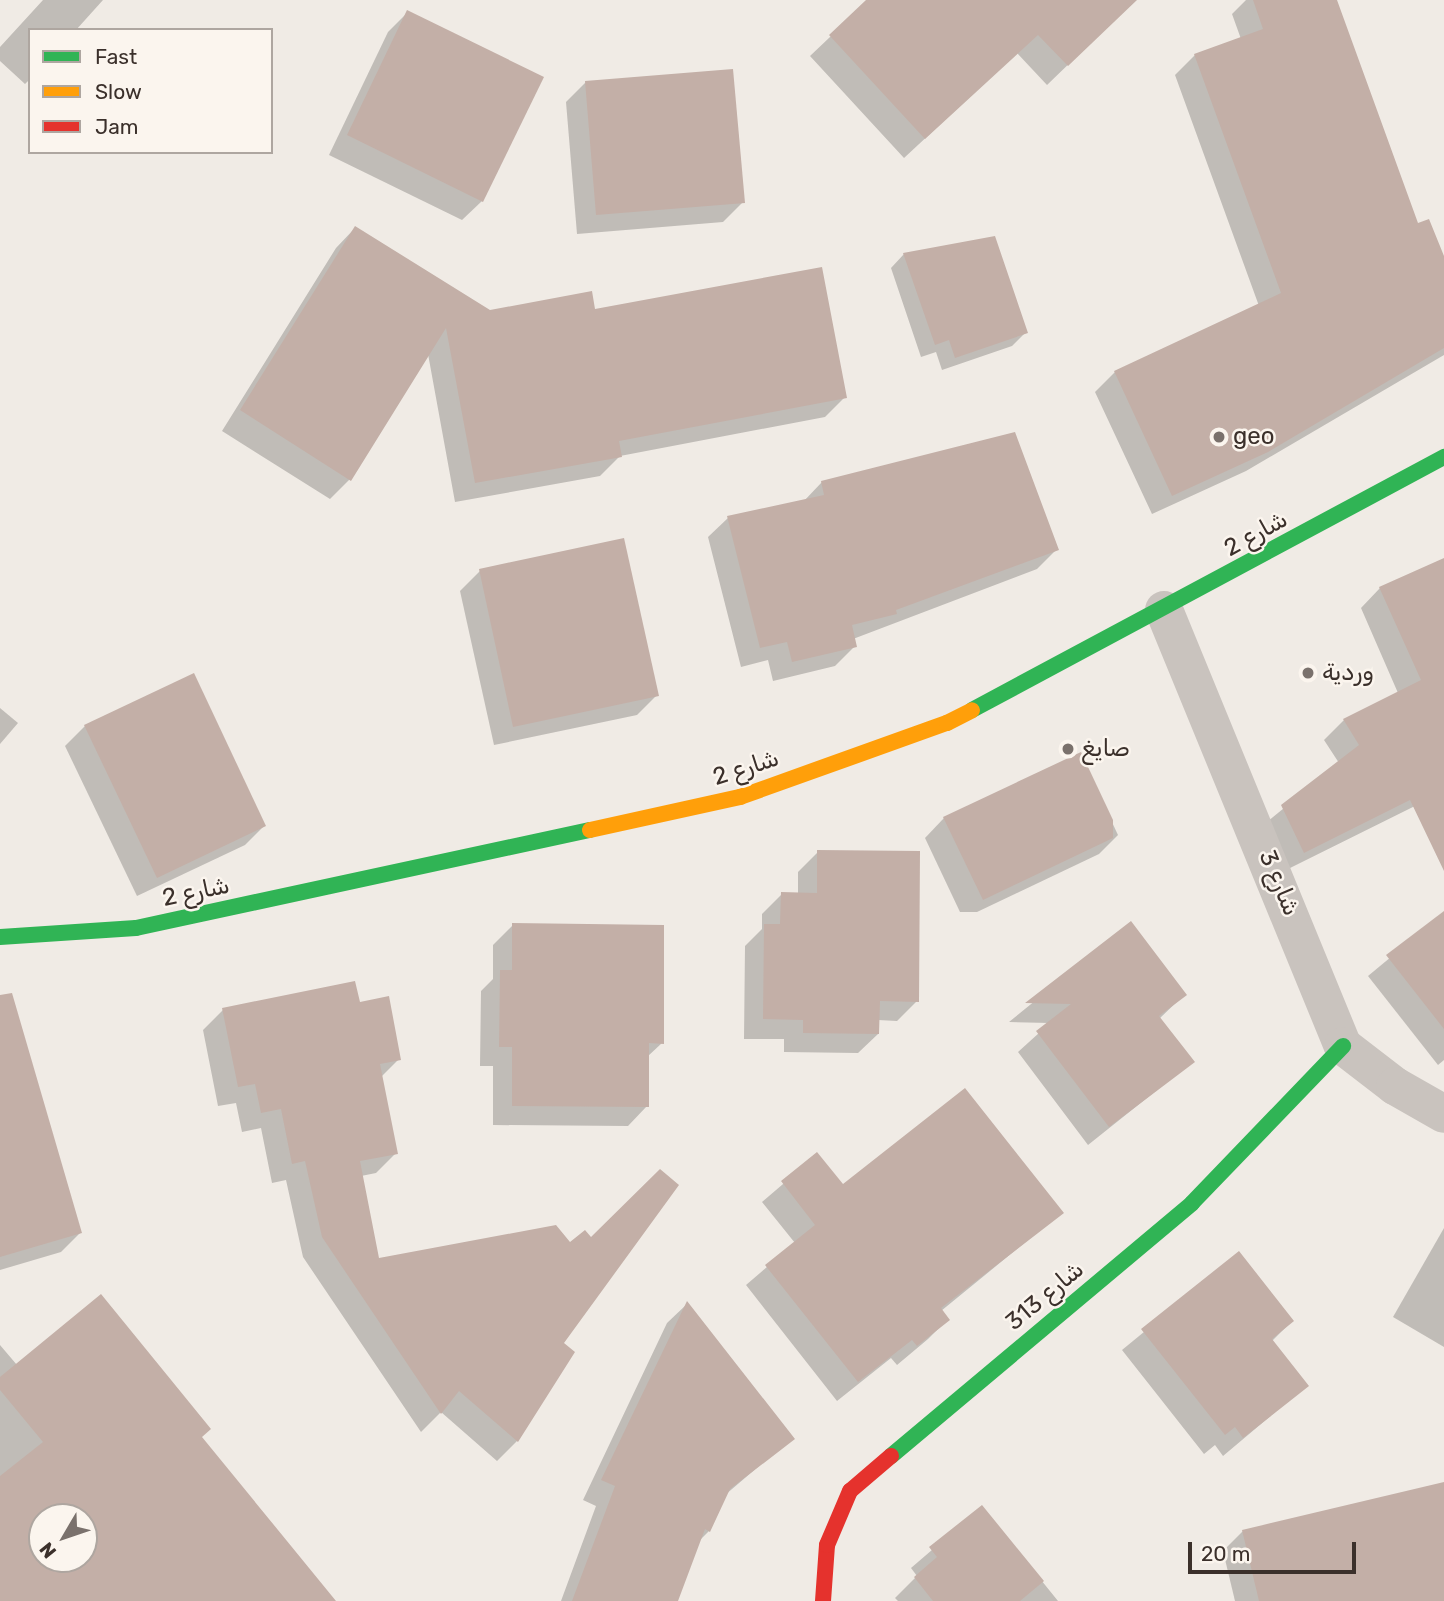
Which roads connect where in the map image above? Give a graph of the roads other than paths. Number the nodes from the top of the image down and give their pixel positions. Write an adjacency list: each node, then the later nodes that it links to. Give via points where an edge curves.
1 (1444, 457): 2 (street, شارع 2)
2 (1164, 610): 3 (street, شارع 2, via 947,723 740,797 136,928); 4 (street, شارع 3)
3 (0, 936)
4 (1343, 1046): 5 (street, via 1395,1086); 6 (street, شارع 313, via 1192,1203 850,1491 827,1545)
5 (1444, 1114)
6 (823, 1601)

